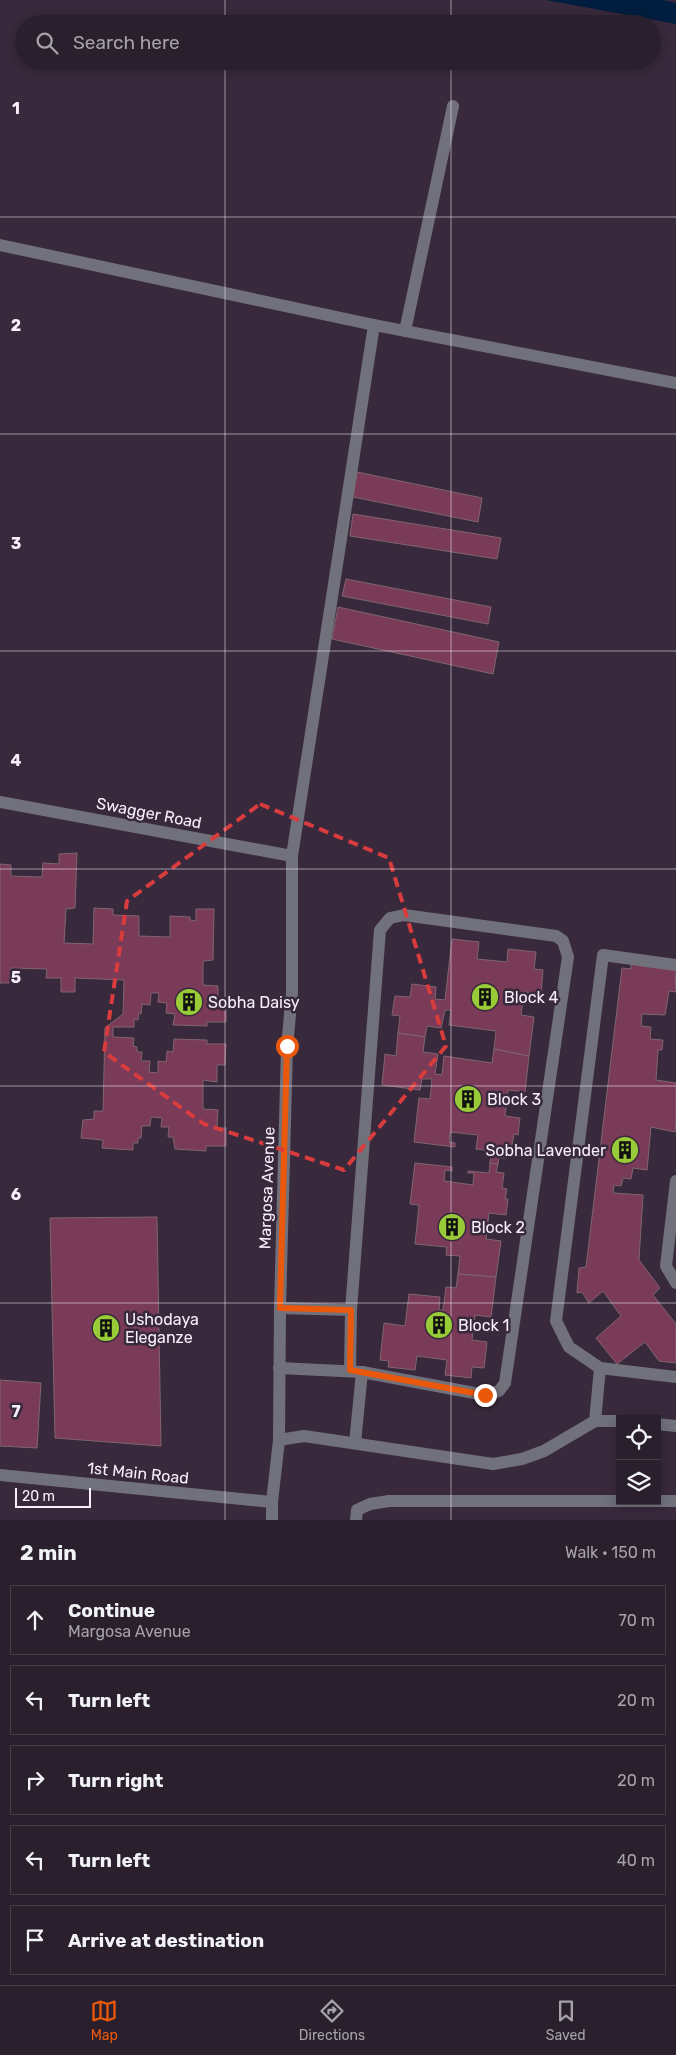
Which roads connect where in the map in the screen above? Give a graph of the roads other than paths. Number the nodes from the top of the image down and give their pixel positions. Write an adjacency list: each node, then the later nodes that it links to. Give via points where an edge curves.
1 (452, 106): 4 (street)
2 (0, 245): 3 (street)
3 (374, 325): 4 (street); 7 (street, Margosa Avenue)
4 (405, 331): 5 (street)
5 (676, 383)
6 (0, 802): 7 (street, Swagger Road)
7 (292, 856): 11 (street, Margosa Avenue, via 292,993 287,1046)
8 (676, 965): 14 (street, via 604,955 556,1321 569,1347)
9 (676, 1181): 10 (street, via 666,1266)
10 (676, 1283)
11 (280, 1308): 12 (street); 13 (street, Margosa Avenue)
12 (351, 1310): 15 (street); 15 (street, via 380,930 390,918 404,914 556,936 563,941 568,957 505,1383 499,1391 485,1395)
13 (279, 1368): 15 (street); 21 (street, Margosa Avenue)
14 (600, 1368): 16 (street); 17 (street)
15 (356, 1371): 22 (street)
16 (676, 1377)
17 (595, 1421): 18 (street); 22 (street, via 544,1451 494,1464)
18 (616, 1421)
19 (661, 1424): 20 (street)
20 (676, 1426)
21 (279, 1440): 22 (street, via 304,1436); 25 (street, Margosa Avenue)
22 (354, 1443)
23 (0, 1476): 25 (street, 1st Main Road)
24 (676, 1501): 27 (street, via 389,1501 356,1510)
25 (272, 1502): 26 (street, Margosa Avenue)
26 (272, 1520)
27 (356, 1520)

